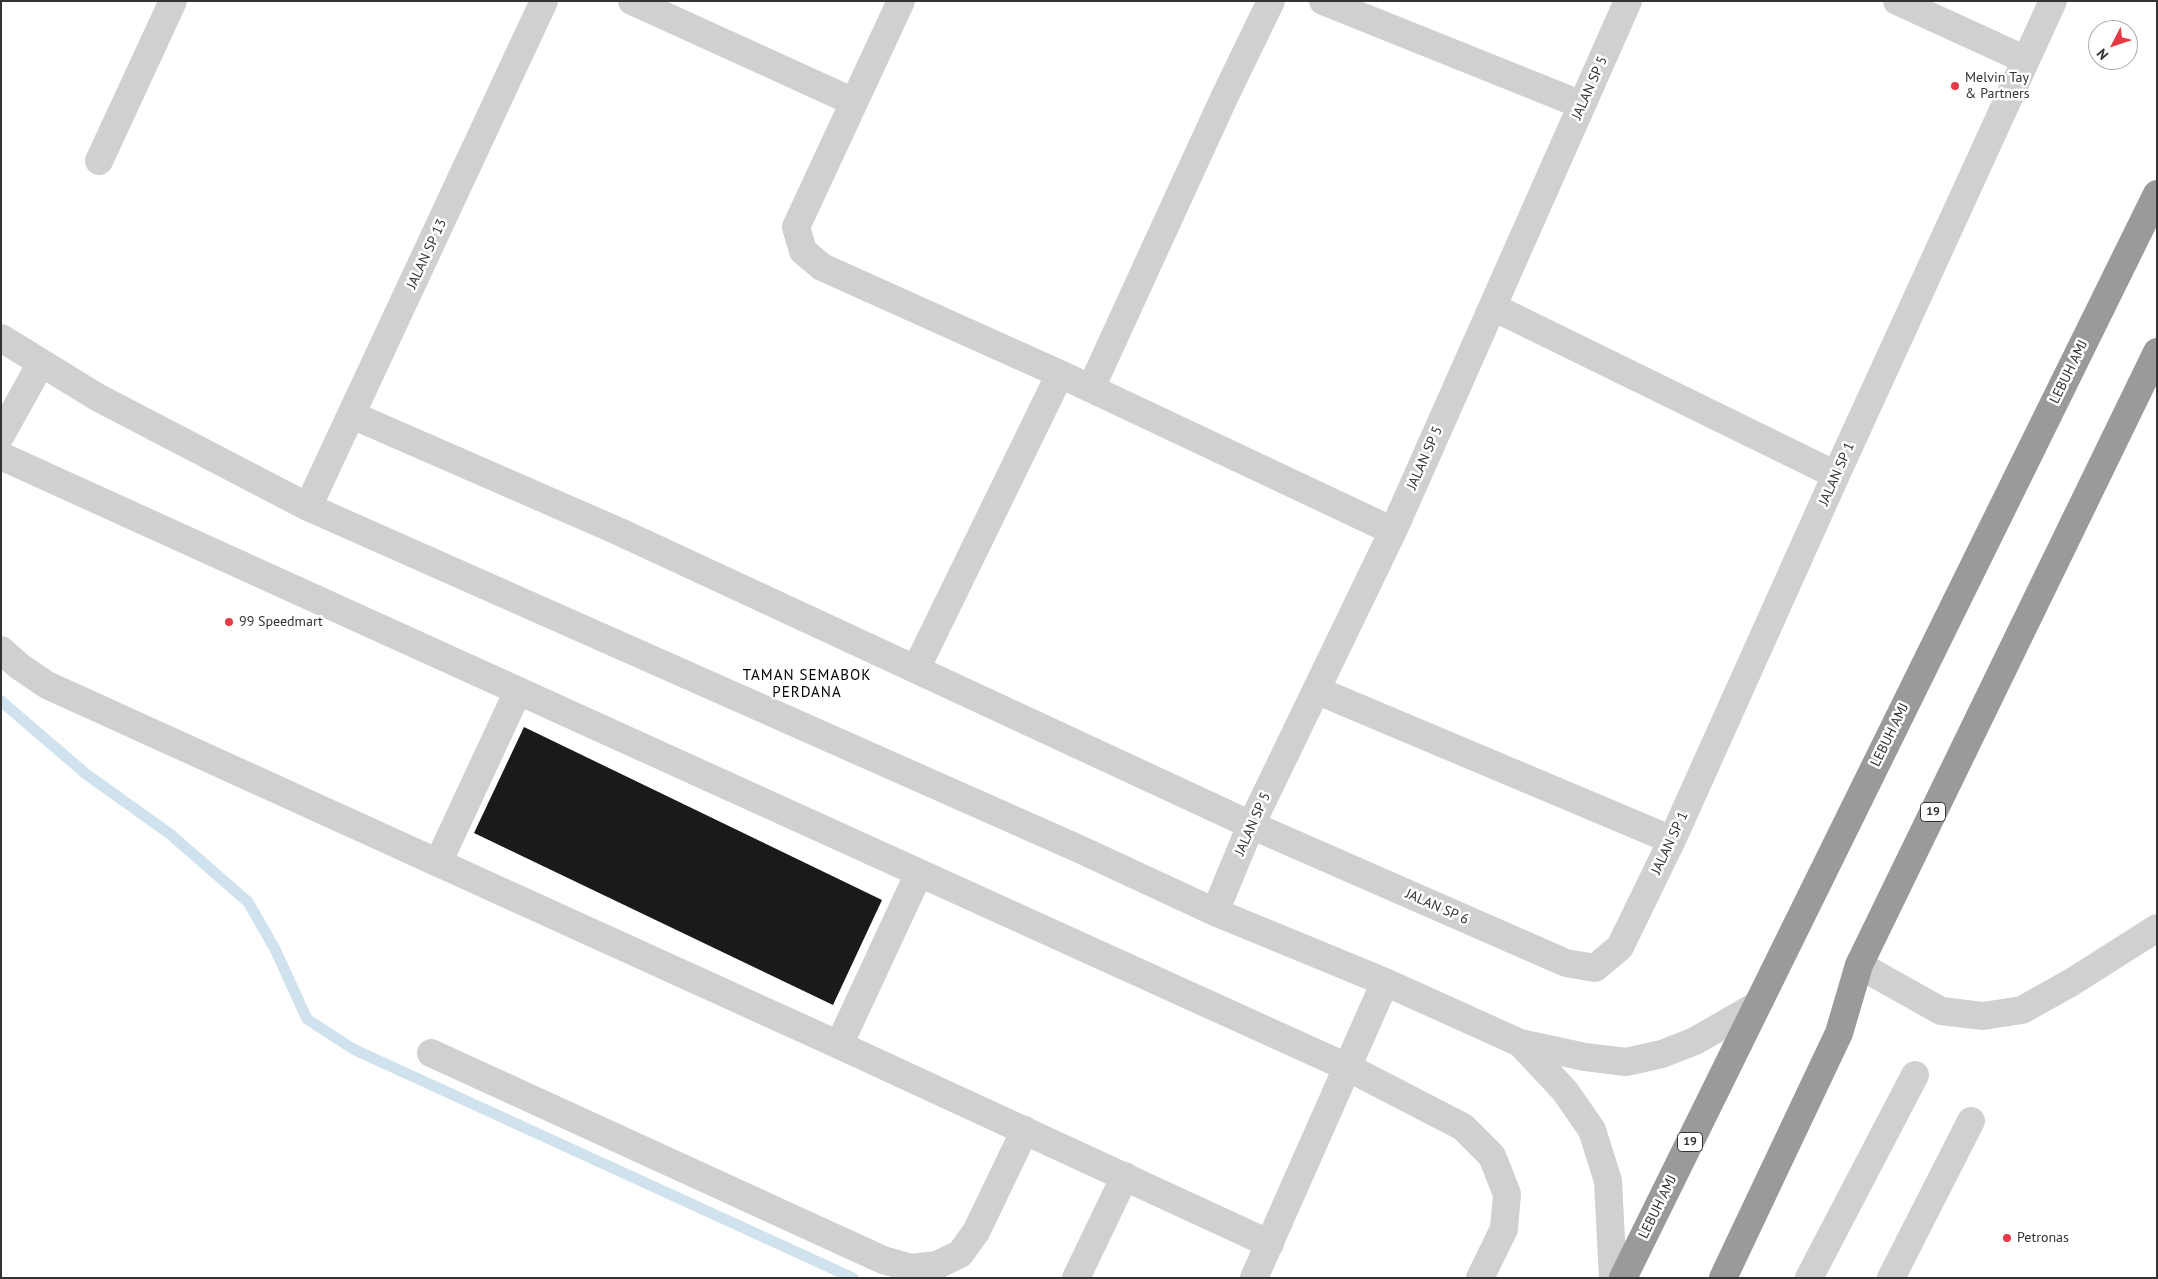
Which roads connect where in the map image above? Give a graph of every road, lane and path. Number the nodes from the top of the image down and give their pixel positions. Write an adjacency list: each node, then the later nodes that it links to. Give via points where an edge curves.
1 (173, 1): 13 (street)
2 (544, 1): 21 (street, JALAN SP 13)
3 (632, 1): 11 (street)
4 (901, 1): 11 (street)
5 (1271, 1): 20 (street)
6 (1323, 1): 12 (street)
7 (1628, 1): 12 (street, JALAN SP 5)
8 (1897, 1): 10 (street)
9 (2053, 1): 10 (street, JALAN SP 1)
10 (2026, 60): 24 (street, JALAN SP 1)
11 (854, 102): 19 (street, via 796,227 803,251 822,267)
12 (1582, 105): 15 (street, JALAN SP 5)
13 (99, 161)
14 (2157, 194): 40 (highway, LEBUH AMJ / 19)
15 (1493, 307): 24 (street); 26 (street, JALAN SP 5)
16 (1, 338): 18 (street)
17 (2157, 352): 38 (highway, 19)
18 (41, 363): 22 (street); 25 (street)
19 (1060, 374): 20 (street); 28 (street)
20 (1091, 388): 26 (street)
21 (352, 415): 25 (street, JALAN SP 13); 28 (street, JALAN SP 6, via 620,532)
22 (1, 435)
23 (1, 456): 30 (street)
24 (1836, 475): 32 (street, JALAN SP 1)
25 (308, 507): 35 (street)
26 (1393, 532): 29 (street, JALAN SP 5)
27 (1, 650): 33 (street, via 47,685)
28 (916, 669): 31 (street, JALAN SP 6)
29 (1316, 690): 31 (street, JALAN SP 5); 32 (street)
30 (518, 691): 33 (street); 34 (street)
31 (1251, 825): 35 (street, JALAN SP 5); 37 (street, JALAN SP 6, via 1566,963 1595,968)
32 (1672, 840): 37 (street, JALAN SP 1)
33 (438, 863): 42 (street)
34 (919, 873): 42 (street); 44 (street)
35 (1215, 912): 39 (street)
36 (2157, 928): 38 (street, via 2022,1010 1983,1016 1942,1011)
37 (1620, 947)
38 (1859, 965): 55 (highway, 19, via 1840,1033)
39 (1385, 982): 41 (street); 44 (street)
40 (1756, 1006): 41 (street, via 1695,1041 1662,1054 1626,1062); 54 (highway, LEBUH AMJ / 19)
41 (1520, 1043): 53 (street, via 1565,1091 1592,1130 1608,1180)
42 (839, 1045): 47 (street)
43 (431, 1053): 47 (street, via 883,1260 911,1268 937,1265 960,1254 976,1232)
44 (1348, 1068): 49 (street); 52 (street, via 1463,1127 1492,1156 1507,1194 1504,1229)
45 (1915, 1075): 56 (street)
46 (1971, 1121): 57 (street)
47 (1025, 1130): 48 (street)
48 (1125, 1176): 49 (street); 50 (street)
49 (1270, 1244): 51 (street)
50 (1076, 1278)
51 (1254, 1278)
52 (1480, 1278)
53 (1613, 1278)
54 (1623, 1278)
55 (1723, 1278)
56 (1809, 1278)
57 (1891, 1278)

